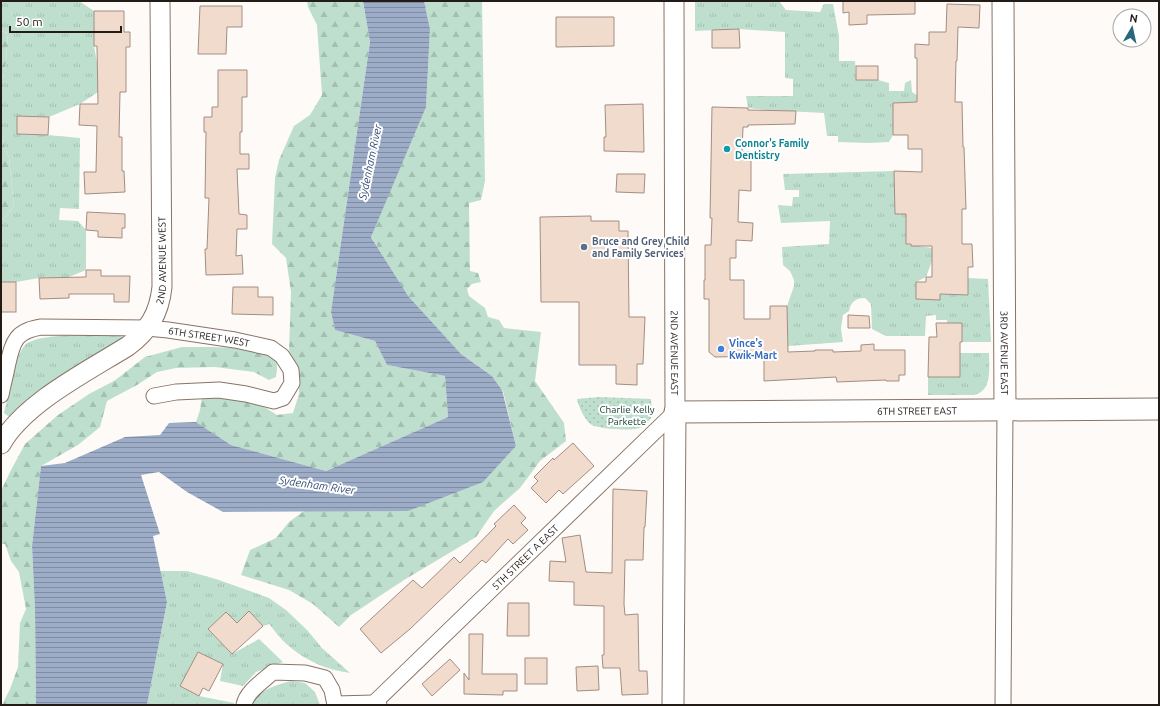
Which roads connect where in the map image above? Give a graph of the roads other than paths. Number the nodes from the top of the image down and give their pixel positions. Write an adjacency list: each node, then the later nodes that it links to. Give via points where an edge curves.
1 (160, 1): 4 (street, 2ND AVENUE WEST, via 162,287 161,301)
2 (674, 1): 9 (street, 2ND AVENUE EAST)
3 (1004, 1): 7 (main road, 3RD AVENUE EAST)
4 (147, 328): 5 (street, 6TH STREET WEST, via 29,329 12,344); 6 (street, 6TH STREET WEST, via 271,348 282,356 291,370 292,383 283,398 274,401 219,390); 10 (street, 2ND AVENUE WEST, via 128,346 43,399 16,424)
5 (1, 395)
6 (154, 396)
7 (1005, 409): 8 (main road, 6TH STREET EAST); 9 (main road, 6TH STREET EAST); 15 (street, 3RD AVENUE EAST)
8 (1159, 409)
9 (675, 412): 12 (street, 5TH STREET A EAST); 14 (main road, 2ND AVENUE EAST)
10 (1, 444)
11 (335, 704): 12 (street); 13 (street, via 332,690 325,678 305,673 272,672 245,699)
12 (376, 704)
13 (244, 705)
14 (673, 705)
15 (1003, 705)

